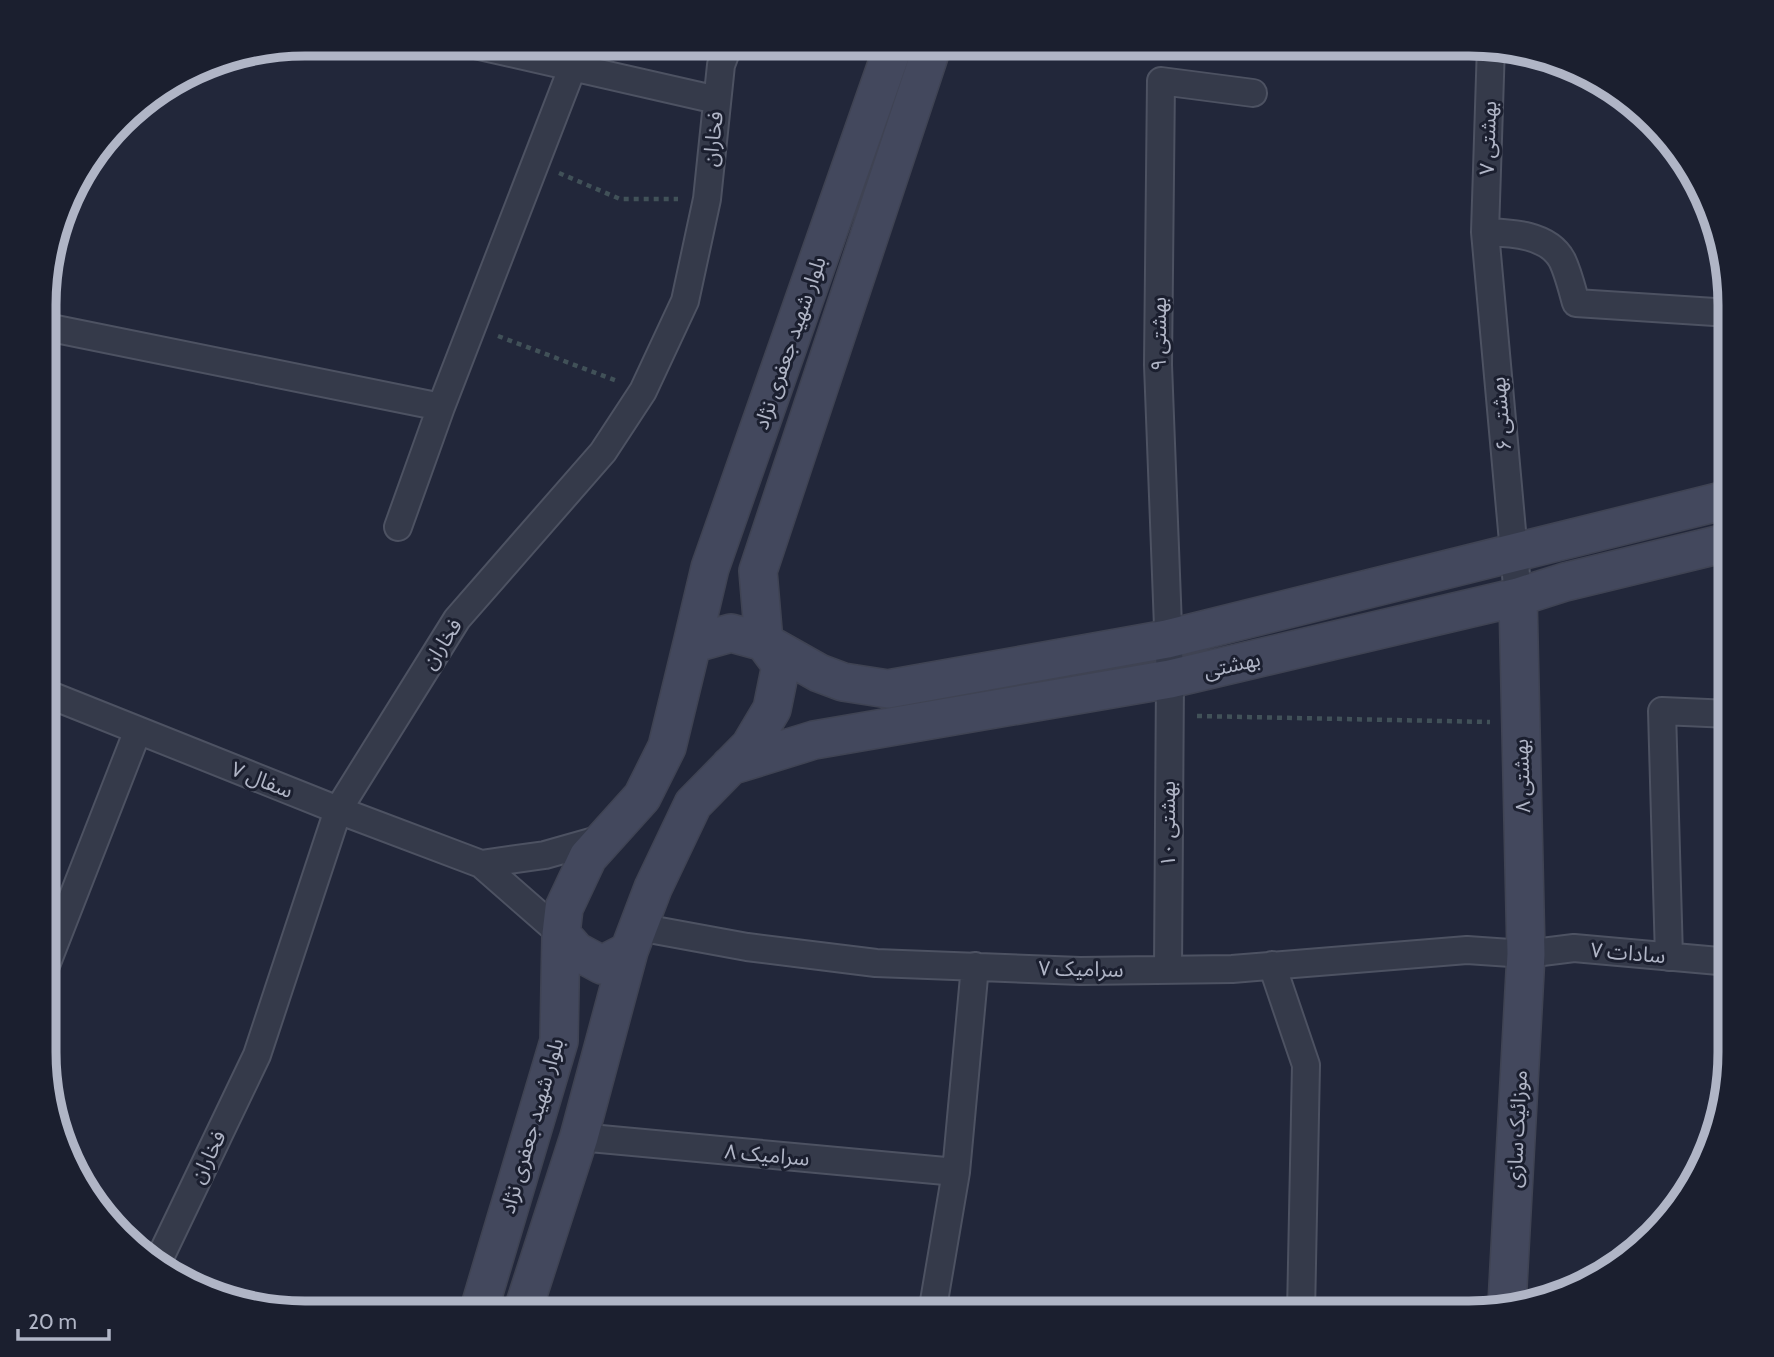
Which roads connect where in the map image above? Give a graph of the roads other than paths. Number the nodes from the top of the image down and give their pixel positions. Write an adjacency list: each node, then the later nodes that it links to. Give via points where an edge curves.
1 (539, 56): 6 (street)
2 (725, 56): 8 (street, فخاران)
3 (890, 56): 20 (main road, بلوار شهید جعفری نژاد, via 710,568)
4 (929, 56): 19 (main road, بلوار شهید جعفری نژاد, via 758,571)
5 (1491, 57): 9 (street, بهشتی ۷)
6 (573, 66): 8 (street); 12 (street)
7 (1253, 93): 18 (street, بهشتی ۹, via 1161,81 1158,365)
8 (717, 100): 26 (street, فخاران, via 707,199 685,301 643,391 603,452 457,619)
9 (1485, 232): 10 (street, via 1513,233 1543,242 1561,258 1576,303); 16 (street, بهشتی ۶)
10 (1718, 312)
11 (56, 329): 12 (street)
12 (441, 407): 14 (street)
13 (1718, 502): 16 (main road, بهشتی)
14 (398, 527)
15 (1718, 545): 17 (main road, بهشتی)
16 (1514, 552): 17 (street, بهشتی ۶); 18 (main road, بهشتی)
17 (1518, 597): 21 (main road, بهشتی); 32 (main road, بهشتی ۸)
18 (1167, 639): 19 (main road, بهشتی, via 888,689 819,673); 21 (street, بهشتی ۹)
19 (764, 642): 20 (main road, بهشتی, via 730,633); 25 (main road, via 781,665 772,709 750,746)
20 (692, 644): 27 (main road, بلوار شهید جعفری نژاد, via 667,747 642,797)
21 (1170, 679): 25 (main road, بهشتی, via 814,740); 37 (street, بهشتی ۱۰)
22 (57, 698): 24 (street, سفال ۷)
23 (1717, 713): 33 (street, via 1662,711)
24 (138, 730): 26 (street, سفال ۷); 30 (street)
25 (730, 766): 31 (main road, via 693,804)
26 (338, 810): 28 (street, سفال ۷); 40 (street, فخاران, via 257,1055)
27 (605, 838): 28 (street, via 545,855); 29 (main road, بلوار شهید جعفری نژاد, via 587,857 564,908)
28 (481, 864): 29 (street)
29 (561, 934): 31 (main road, via 576,951 602,965); 42 (main road, بلوار شهید جعفری نژاد, via 559,1041)
30 (57, 938)
31 (634, 939): 36 (street, سرامیک ۷, via 850,960); 38 (main road)
32 (1526, 954): 33 (street, سادات ۷, via 1574,948); 35 (street, سرامیک ۷, via 1467,950); 41 (main road, موزائیک سازی)
33 (1669, 957): 34 (street, سادات ۷)
34 (1717, 961)
35 (1272, 965): 37 (street, سرامیک ۷); 45 (street, via 1306,1065)
36 (975, 966): 37 (street, سرامیک ۷); 39 (street)
37 (1168, 970)
38 (579, 1137): 39 (street, سرامیک ۸); 43 (main road)
39 (956, 1172): 44 (street)
40 (161, 1255)
41 (1507, 1298)
42 (482, 1301)
43 (525, 1301)
44 (934, 1301)
45 (1301, 1301)

